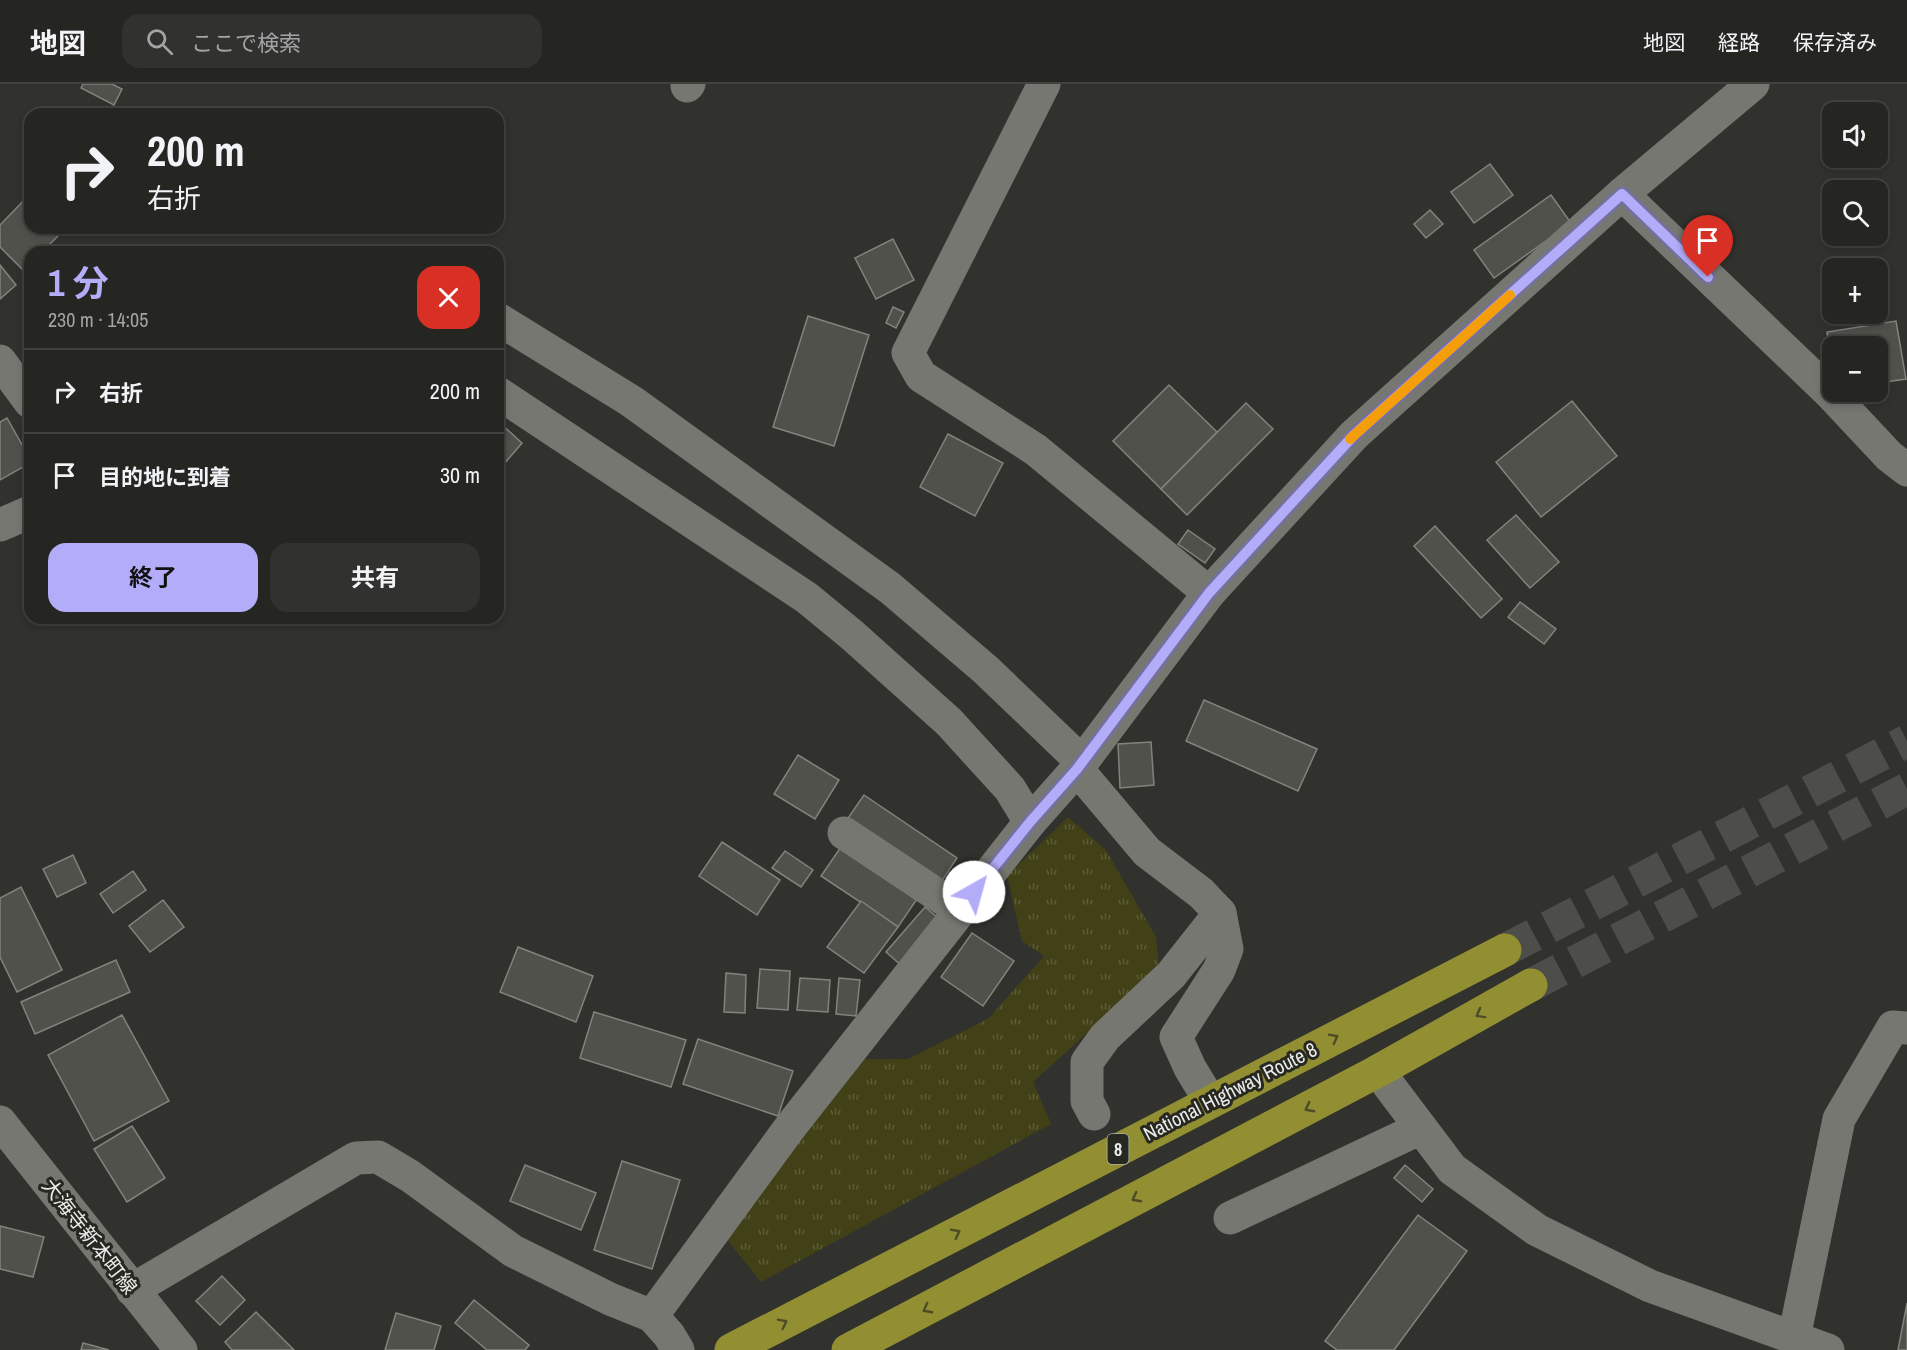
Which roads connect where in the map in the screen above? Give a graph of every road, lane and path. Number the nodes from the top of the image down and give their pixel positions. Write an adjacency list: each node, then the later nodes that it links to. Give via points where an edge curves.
1 (1044, 84): 11 (street, via 908,353 921,376 1036,450)
2 (1753, 84): 3 (street)
3 (1622, 194): 8 (street); 11 (street, via 1354,435)
4 (504, 323): 12 (street, via 631,401 890,588 986,670)
5 (0, 362): 6 (street)
6 (24, 394)
7 (504, 397): 13 (street, via 807,598 949,722 1010,789)
8 (1907, 470)
9 (24, 515): 10 (street)
10 (0, 525)
11 (1209, 593): 12 (street)
12 (1079, 765): 13 (street); 16 (street, via 1147,852 1201,893)
13 (1030, 822): 15 (street)
14 (844, 833): 15 (street)
15 (960, 910): 27 (street, via 792,1125)
16 (1220, 913): 21 (street, via 1227,949 1219,970 1176,1037); 22 (street, via 1170,975 1105,1037 1087,1062 1088,1101)
17 (1505, 950): 21 (highway, National Highway Route 8 / 8, one-way to 17)
18 (1531, 985): 20 (highway, one-way to 20)
19 (1907, 1028): 28 (street, via 1893,1027 1839,1119)
20 (1378, 1071): 24 (street); 32 (highway, one-way to 32)
21 (1210, 1101): 31 (highway, National Highway Route 8 / 8, one-way to 21)
22 (1094, 1114)
23 (0, 1122): 26 (street, 大海寺新本町線)
24 (1421, 1128): 25 (street); 28 (street, via 1452,1169 1537,1230 1650,1286)
25 (1230, 1218)
26 (132, 1290): 27 (street, via 356,1158 378,1158 410,1176 513,1251); 29 (street, 大海寺新本町線)
27 (652, 1316): 30 (street)
28 (1794, 1338): 33 (street)
29 (181, 1350)
30 (678, 1350)
31 (731, 1350)
32 (848, 1350)
33 (1828, 1350)

